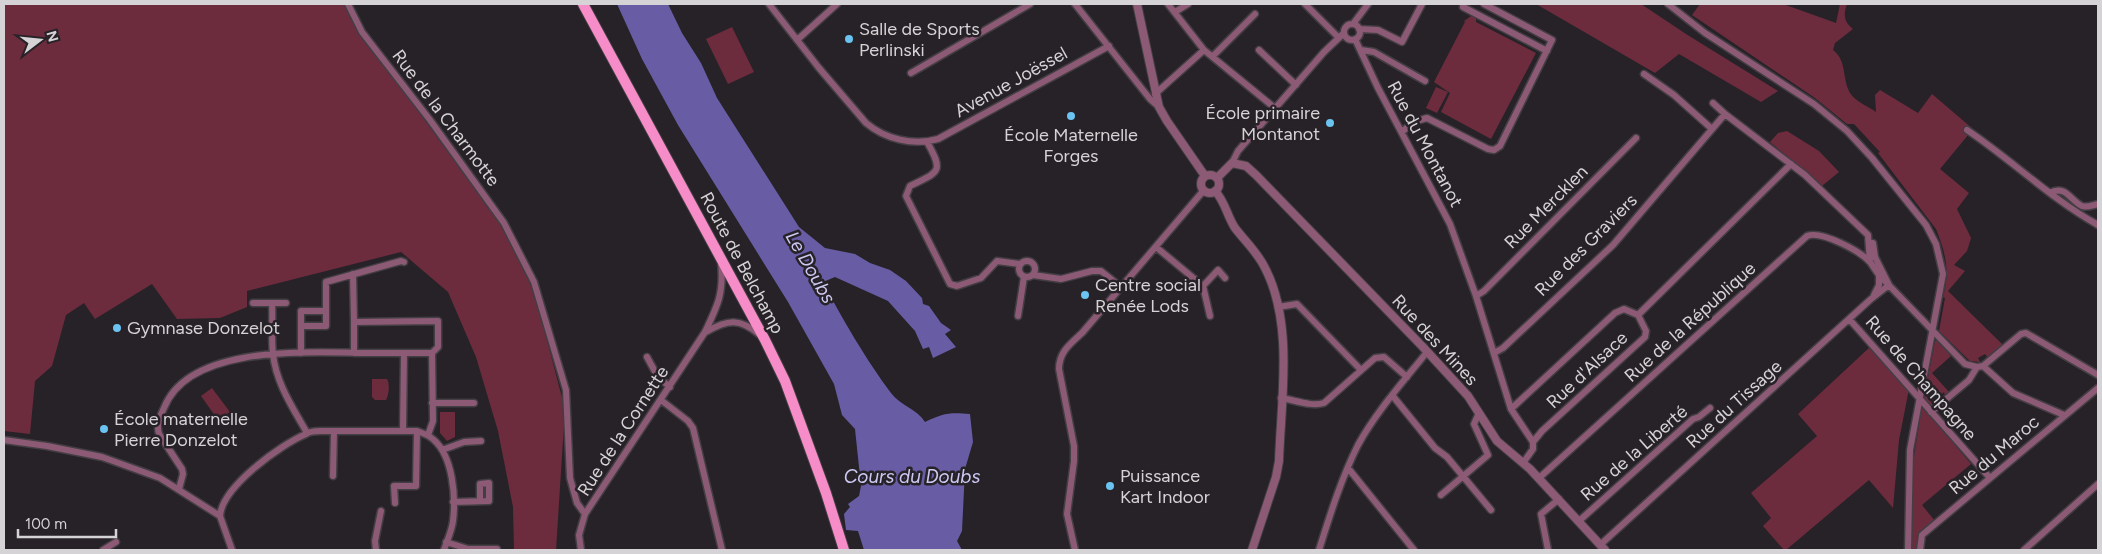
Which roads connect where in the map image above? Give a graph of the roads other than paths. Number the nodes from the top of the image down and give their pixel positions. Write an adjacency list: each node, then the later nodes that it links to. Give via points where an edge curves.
1 (348, 4): 132 (street, Rue de la Charmotte, via 362,32 482,190 504,223 534,282 566,390 570,478 577,503)
2 (583, 4): 56 (main road, Route de Belchamp)
3 (590, 4): 147 (main road, Route de Belchamp, via 790,383)
4 (769, 4): 23 (street)
5 (837, 4): 23 (street)
6 (1030, 4): 30 (street)
7 (1075, 4): 24 (street)
8 (1137, 4): 34 (street)
9 (1168, 4): 17 (street)
10 (1188, 4): 17 (street)
11 (1305, 4): 21 (street)
12 (1368, 4): 19 (street)
13 (1422, 4): 20 (street, via 1402,42 1378,30)
14 (1464, 4): 28 (street, via 1463,7)
15 (1484, 4): 28 (street, via 1552,40)
16 (1668, 4): 80 (street, via 1705,33 1814,104 1847,131 1872,158 1926,225 1936,244 1943,274)
17 (1174, 12): 25 (street)
18 (1255, 14): 29 (street)
19 (1353, 24): 20 (street); 21 (street, via 1346,27)
20 (1359, 29): 22 (street)
21 (1341, 35): 22 (street); 33 (street)
22 (1355, 39): 27 (street, Rue du Montanot)
23 (797, 40): 43 (street, via 875,130 903,141)
24 (1109, 46): 36 (street); 43 (street, Avenue Joëssel, via 952,132)
25 (1204, 50): 29 (street); 34 (street)
26 (1259, 50): 33 (street)
27 (1361, 50): 32 (street, via 1374,52); 41 (street, Rue du Montanot)
28 (1547, 51): 41 (street, via 1500,146 1494,150 1427,118 1413,122)
29 (1213, 56): 37 (street)
30 (911, 73)
31 (1644, 74): 39 (street, via 1674,95)
32 (1425, 81)
33 (1296, 85): 37 (street)
34 (1156, 94): 36 (street)
35 (1713, 103): 38 (street)
36 (1159, 107): 46 (street)
37 (1276, 109): 44 (street, via 1238,151)
38 (1725, 114): 39 (street, Rue des Graviers); 45 (street)
39 (1712, 129): 89 (street, Rue des Graviers, via 1613,245)
40 (1967, 130): 50 (street)
41 (1402, 132): 67 (street, Rue du Montanot, via 1450,224)
42 (1636, 138): 67 (street, Rue Mercklen)
43 (927, 142): 58 (street, via 938,168 936,173 910,186 906,196 950,284 957,286 981,278 997,260)
44 (1232, 163): 47 (street); 84 (street, Rue des Mines, via 1246,166 1256,175)
45 (1791, 164): 55 (street, via 1868,235); 74 (street)
46 (1205, 176): 47 (street); 48 (street, via 1201,183)
47 (1217, 178): 49 (street, via 1219,185)
48 (1204, 190): 49 (street, via 1209,193); 53 (street)
49 (1215, 191): 72 (street, via 1221,197 1230,220 1266,268)
50 (2050, 193): 51 (street, via 2064,192 2081,206); 52 (street, via 2073,212)
51 (2098, 204)
52 (2098, 225)
53 (1156, 247): 65 (street); 66 (street)
54 (1851, 248): 55 (street); 55 (street, Rue de la République); 121 (street, Rue de la République, via 1819,234 1807,236)
55 (1872, 257): 61 (street); 64 (street)
56 (720, 258): 81 (street, Rue de la Cornette, via 722,282 719,303); 82 (main road, Route de Belchamp)
57 (404, 262): 59 (street)
58 (1020, 264): 60 (street, via 1024,261 1033,263); 62 (street, via 1018,269)
59 (353, 274): 73 (street, via 326,282); 78 (street)
60 (1033, 275): 62 (street); 66 (street, via 1061,279 1101,271)
61 (1879, 275): 64 (street); 68 (street, via 1879,285)
62 (1024, 277): 75 (street)
63 (1225, 278): 65 (street, via 1218,270)
64 (1889, 285): 68 (street, Rue du Tissage); 80 (street)
65 (1203, 286): 76 (street)
66 (1121, 287): 148 (street, via 1062,352 1059,360 1074,446 1067,514)
67 (1476, 296): 89 (street, Rue du Montanot)
68 (1871, 299): 77 (street, Rue du Tissage)
69 (253, 303): 70 (street)
70 (272, 303): 71 (street); 85 (street)
71 (286, 303)
72 (1278, 307): 92 (street, via 1297,304); 98 (street, via 1283,348)
73 (326, 311): 79 (street, via 301,311); 79 (street, via 326,326)
74 (1638, 315): 104 (street, via 1624,309 1615,313); 115 (street, Rue d'Alsace, via 1646,331 1645,337)
75 (1018, 316)
76 (1210, 316)
77 (1850, 320): 99 (street, Rue de Champagne); 137 (street, Rue du Tissage)
78 (354, 322): 83 (street, via 438,321 438,347); 87 (street)
79 (301, 326): 86 (street)
80 (1932, 331): 91 (street, via 1965,364); 99 (street)
81 (705, 332): 82 (street, via 733,321 743,324); 95 (street, Rue de la Cornette)
82 (765, 340): 146 (main road, Route de Belchamp, via 804,430)
83 (432, 352): 88 (street); 101 (street)
84 (1427, 352): 94 (street); 106 (street, Rue des Mines, via 1468,396)
85 (272, 353): 86 (street); 111 (street, via 288,401); 124 (street, via 236,359 197,374 169,397 158,428 182,469)
86 (301, 353): 87 (street)
87 (354, 353): 88 (street)
88 (404, 353): 108 (street)
89 (1494, 353): 104 (street, Rue du Montanot)
90 (647, 357): 95 (street, via 658,377)
91 (1980, 367): 93 (street, via 2026,333); 105 (street); 107 (street, via 2013,393)
92 (1362, 370): 94 (street, via 1375,358 1384,357); 98 (street, via 1324,403 1315,406)
93 (2098, 375)
94 (1407, 377): 97 (street)
95 (670, 387): 100 (street, Rue de la Cornette)
96 (2098, 388): 107 (street, Rue du Maroc)
97 (1392, 395): 118 (street, via 1359,444); 120 (street)
98 (1281, 398): 149 (street, via 1276,477)
99 (1919, 398): 105 (street, Rue de Champagne); 153 (street, via 1910,450)
100 (661, 400): 132 (street, Rue de la Cornette); 145 (street, via 693,428)
101 (432, 403): 102 (street); 112 (street, via 433,422)
102 (474, 403)
103 (1710, 408): 134 (street, Rue de la Liberté, via 1693,419)
104 (1511, 409): 115 (street, Rue du Montanot)
105 (1931, 412): 122 (street, Rue de Champagne)
106 (1479, 413): 117 (street, Rue des Mines, via 1497,442); 120 (street, via 1474,424 1488,455)
107 (2064, 415): 122 (street, Rue du Maroc)
108 (403, 430): 109 (street); 110 (street)
109 (334, 431): 111 (street); 119 (street)
110 (417, 431): 112 (street); 129 (street, via 416,486 394,486)
111 (307, 433): 133 (street, via 243,478 224,503)
112 (428, 435): 116 (street)
113 (4, 440): 124 (street, via 102,457 160,478)
114 (481, 441): 116 (street, via 464,442)
115 (1533, 442): 117 (street)
116 (442, 450): 128 (street, via 451,476)
117 (1523, 463): 121 (street, Rue des Mines)
118 (1348, 468): 150 (street); 151 (street)
119 (334, 476)
120 (1463, 477): 125 (street); 130 (street)
121 (1539, 478): 126 (street, Rue des Mines)
122 (1990, 478): 154 (street, Rue du Maroc, via 1922,535)
123 (2098, 484): 155 (street)
124 (179, 489): 133 (street)
125 (1441, 495)
126 (1559, 499): 134 (street, Rue des Mines); 152 (street, via 1541,514)
127 (480, 501): 128 (street)
128 (454, 502): 136 (street, via 453,522)
129 (395, 503)
130 (1490, 510)
131 (381, 511): 140 (street)
132 (585, 514): 144 (street, Rue de la Cornette, via 579,535)
133 (220, 516): 139 (street)
134 (1579, 521): 137 (street, Rue des Mines)
135 (116, 542): 138 (street)
136 (446, 542): 141 (street); 142 (street)
137 (1602, 548)
138 (103, 550)
139 (232, 550)
140 (376, 550)
141 (444, 550)
142 (468, 550): 143 (street)
143 (497, 550)
144 (581, 550)
145 (722, 550)
146 (844, 550)
147 (848, 550)
148 (1075, 550)
149 (1252, 550)
150 (1318, 550)
151 (1414, 550)
152 (1548, 550)
153 (1908, 550)
154 (1920, 550)
155 (2024, 550)

